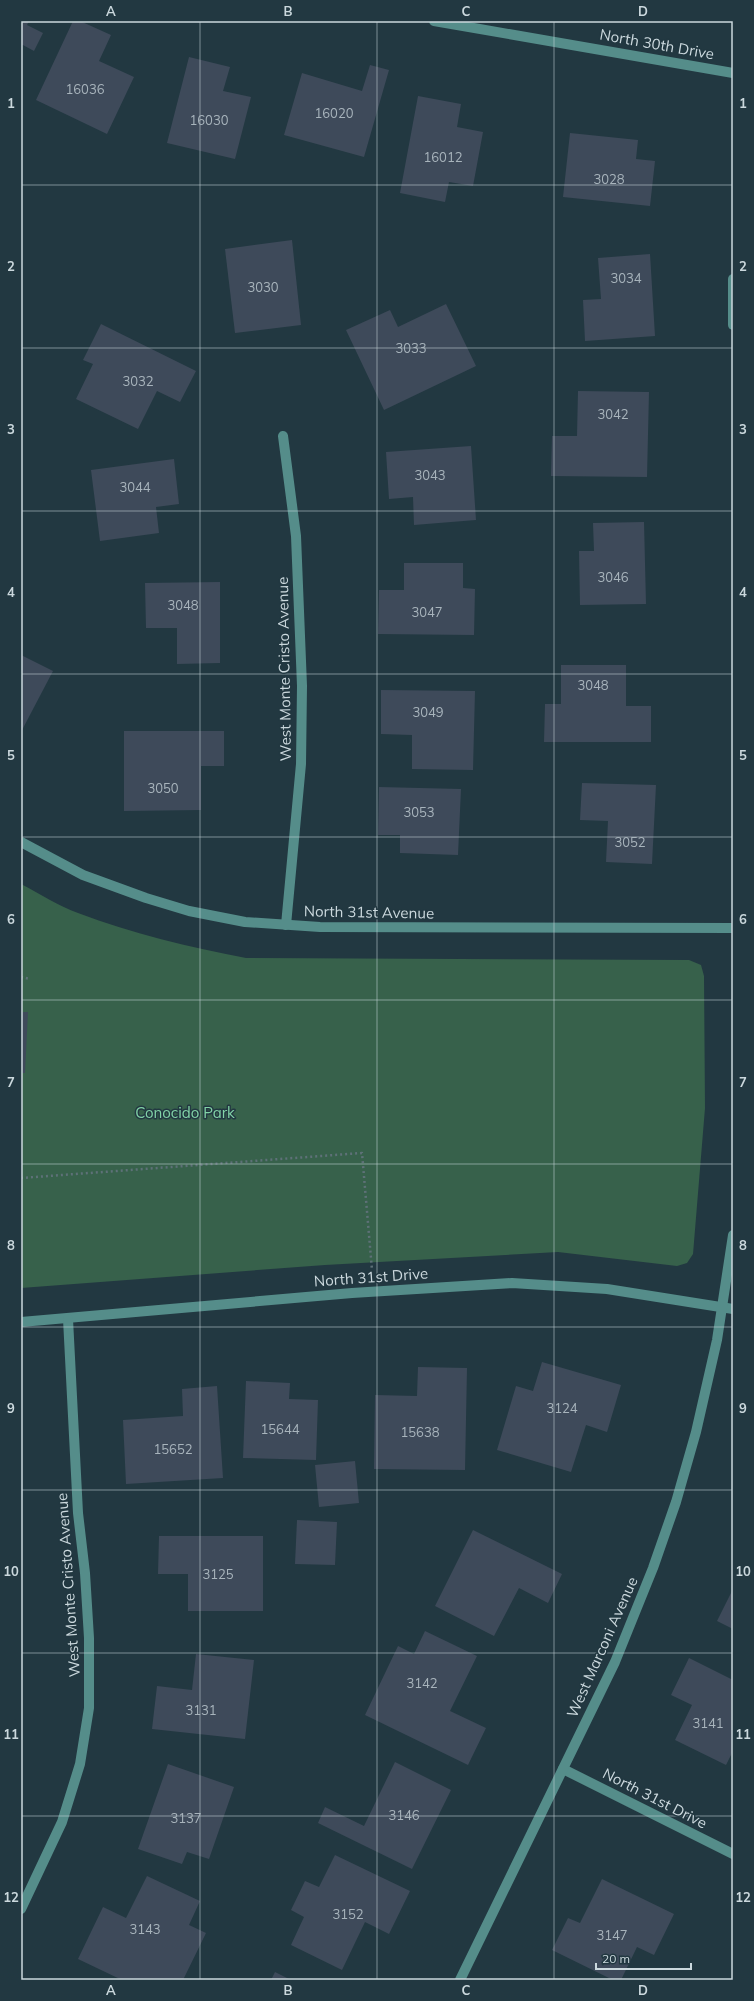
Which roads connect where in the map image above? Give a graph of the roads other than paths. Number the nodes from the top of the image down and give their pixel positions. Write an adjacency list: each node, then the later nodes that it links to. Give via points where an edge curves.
1 (434, 21): 2 (street, North 30th Drive)
2 (733, 73)
3 (733, 279): 4 (street)
4 (733, 325)
5 (283, 436): 7 (street, West Monte Cristo Avenue, via 296,536 302,686 301,764)
6 (21, 842): 7 (street, North 31st Avenue, via 83,875 146,898 189,911 245,922)
7 (286, 925): 8 (street, North 31st Avenue)
8 (733, 928)
9 (733, 1235): 10 (street, West Marconi Avenue)
10 (728, 1308): 11 (street, North 31st Drive, via 607,1288 512,1283 374,1292); 13 (street, West Marconi Avenue, via 674,1509 653,1568 616,1662)
11 (68, 1319): 12 (street, North 31st Drive); 15 (street, West Monte Cristo Avenue, via 78,1513 89,1638 89,1708 80,1764 62,1822)
12 (21, 1322)
13 (563, 1769): 14 (street, North 31st Drive); 16 (street, West Marconi Avenue)
14 (733, 1854)
15 (21, 1908)
16 (460, 1980)

